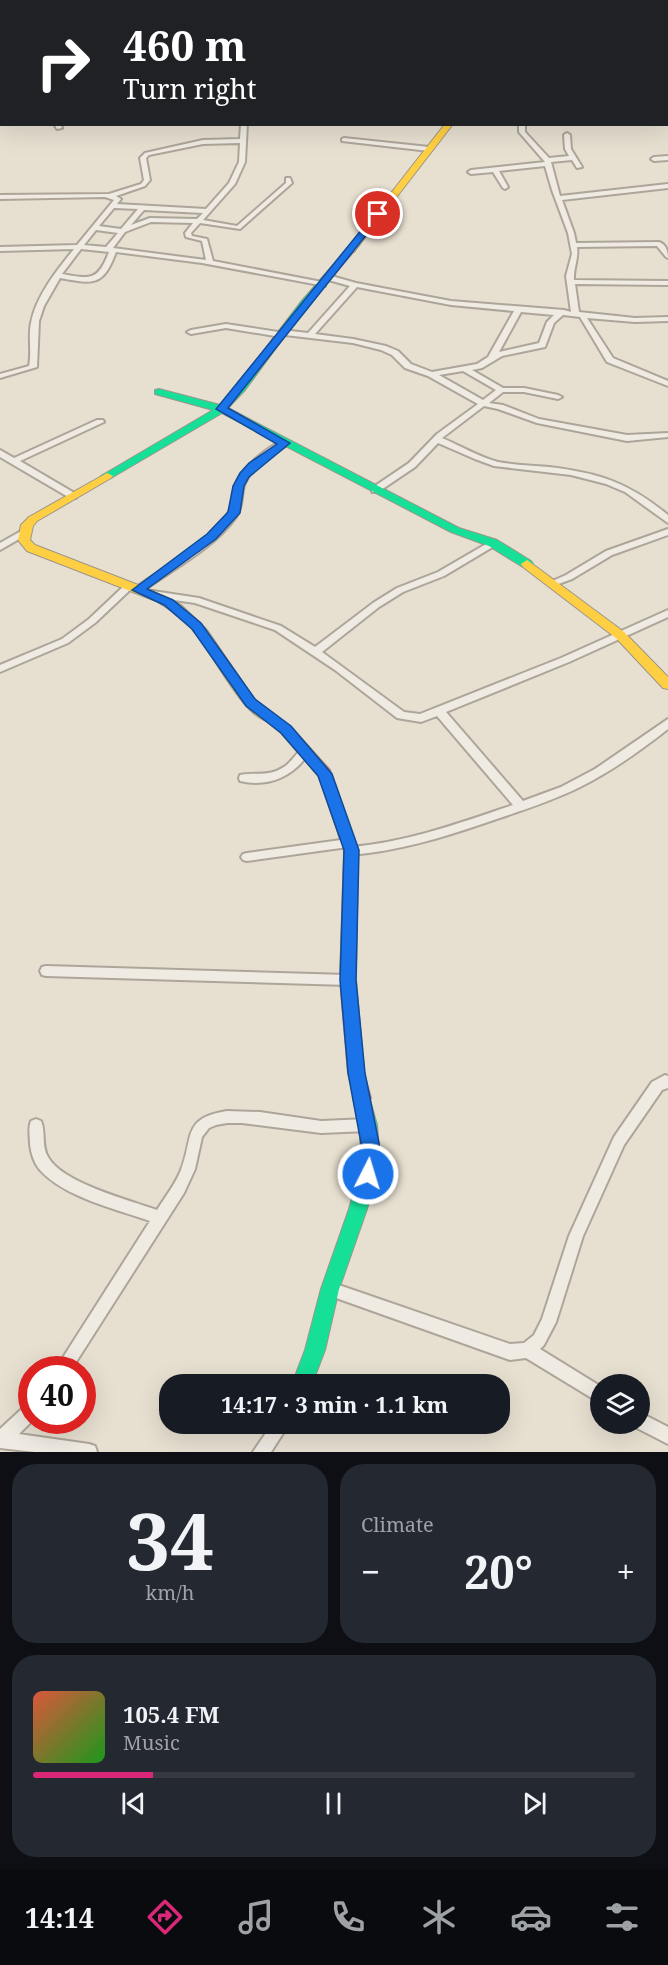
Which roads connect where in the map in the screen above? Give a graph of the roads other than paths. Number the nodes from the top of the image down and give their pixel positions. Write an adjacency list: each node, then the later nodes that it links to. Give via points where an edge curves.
1 (244, 126): 6 (street)
2 (447, 126): 7 (street)
3 (522, 126): 11 (street, via 522,132)
4 (567, 135): 8 (street, via 568,149)
5 (344, 140): 7 (street)
6 (242, 141): 18 (street, via 203,142 147,154 143,158 147,180 143,185); 23 (street, via 242,162 232,184)
7 (429, 149): 34 (street)
8 (574, 158): 11 (street); 12 (street)
9 (668, 158): 10 (street)
10 (654, 159)
11 (547, 162): 13 (street); 20 (street)
12 (579, 167)
13 (495, 170): 14 (street); 17 (street)
14 (471, 172)
15 (288, 178): 24 (street, via 289,183 238,228)
16 (668, 186): 20 (street)
17 (505, 187)
18 (112, 195): 19 (street); 21 (street, via 118,199)
19 (0, 197)
20 (558, 198): 27 (street)
21 (112, 206): 22 (street); 25 (street)
22 (143, 207): 23 (street); 26 (street)
23 (208, 211): 24 (street)
24 (198, 221): 26 (street, via 150,220); 32 (street, via 188,235 206,240)
25 (95, 228): 26 (street); 28 (street)
26 (123, 231): 30 (street)
27 (574, 245): 31 (street, via 659,244); 35 (street)
28 (80, 247): 29 (street); 30 (street); 33 (street)
29 (0, 249)
30 (110, 250): 32 (street); 33 (street, via 105,272 100,276)
31 (668, 256)
32 (210, 262): 34 (street)
33 (59, 276): 48 (street, via 35,320 33,367)
34 (325, 280): 37 (street); 43 (street)
35 (572, 282): 36 (street); 40 (street)
36 (668, 283)
37 (355, 285): 38 (street); 44 (street)
38 (518, 311): 39 (street); 45 (street)
39 (564, 312): 40 (street); 45 (street, via 546,327 542,345)
40 (578, 314): 41 (street); 49 (street, via 610,360)
41 (668, 319)
42 (191, 332): 43 (street, via 226,326)
43 (282, 334): 44 (street); 54 (street)
44 (310, 335): 47 (street, via 383,348 408,366)
45 (490, 360): 46 (street)
46 (465, 369): 47 (street); 50 (street)
47 (431, 374): 53 (street)
48 (0, 376)
49 (668, 384)
50 (501, 390): 52 (street); 53 (street)
51 (159, 392): 54 (street)
52 (558, 397)
53 (484, 404): 56 (street, via 537,421 627,438); 57 (street)
54 (222, 409): 58 (street); 62 (street)
55 (100, 422): 60 (street)
56 (668, 435)
57 (437, 439): 61 (street, via 412,465); 63 (street, via 502,465 591,475 632,492)
58 (284, 443): 61 (street); 69 (street, via 244,475 234,513 212,536)
59 (0, 453): 60 (street)
60 (13, 461): 62 (street)
61 (375, 490): 66 (street, via 455,530)
62 (73, 496): 65 (street, via 33,519)
63 (668, 520)
64 (668, 532): 68 (street, via 609,553)
65 (23, 533): 67 (street); 69 (street, via 30,548)
66 (493, 543): 68 (street, via 524,560); 72 (street, via 441,574 400,590)
67 (0, 547)
68 (553, 583): 71 (street)
69 (138, 590): 72 (street, via 196,600 278,628); 73 (street, via 65,641); 77 (street, via 169,603 196,626 250,703 286,730)
70 (668, 613): 71 (street)
71 (620, 635): 74 (street); 75 (street)
72 (315, 652): 75 (street, via 401,714 421,718)
73 (0, 669)
74 (668, 685)
75 (440, 712): 79 (street)
76 (668, 723): 79 (street, via 588,778)
77 (305, 751): 78 (street, via 294,767 284,773 265,779); 80 (street, via 325,774)
78 (244, 778)
79 (521, 806): 80 (street, via 384,849)
80 (350, 847): 81 (street, via 319,845); 83 (street)
81 (247, 857)
82 (46, 971): 83 (street)
83 (348, 980): 86 (street, via 356,1073)
84 (668, 1082): 89 (street, via 657,1086 619,1141 576,1236 549,1322 539,1340)
85 (36, 1125): 87 (street, via 37,1147 44,1165 56,1175 76,1187)
86 (368, 1125): 87 (street, via 314,1126 241,1115 219,1117 204,1124 193,1142 186,1175); 88 (street, via 371,1162)
87 (160, 1218): 90 (street)
88 (330, 1289): 89 (street, via 510,1352); 91 (street)
89 (527, 1350): 92 (street)
90 (71, 1356)
91 (306, 1374)
92 (590, 1389)
93 (18, 1423): 97 (street)
94 (650, 1426): 96 (street)
95 (274, 1434): 99 (street)
96 (668, 1436)
97 (0, 1439): 98 (street)
98 (89, 1452)
99 (261, 1452)

